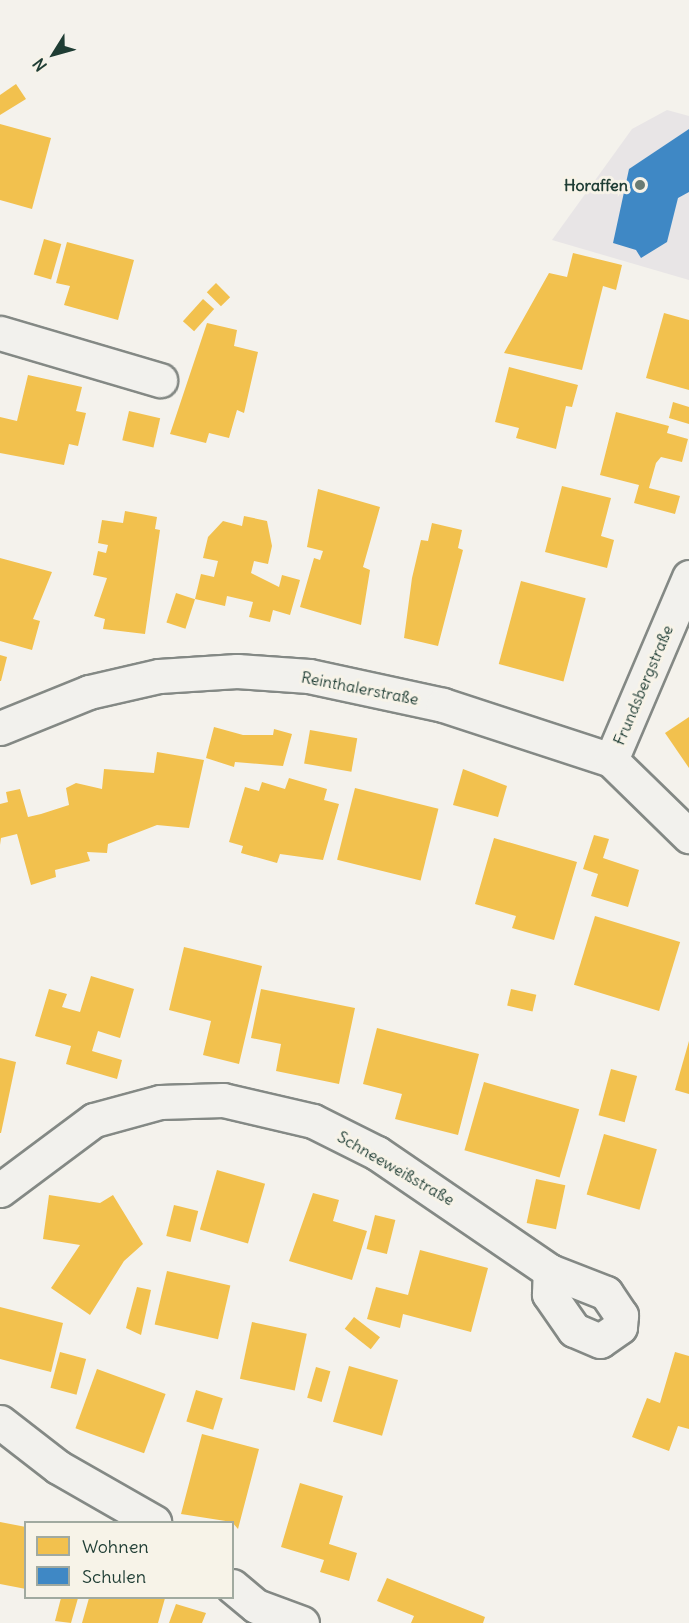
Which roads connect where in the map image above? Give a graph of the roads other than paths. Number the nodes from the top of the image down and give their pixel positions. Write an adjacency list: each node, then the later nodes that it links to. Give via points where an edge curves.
1 (0, 333): 2 (street)
2 (160, 380)
3 (689, 577): 5 (street, Frundsbergstraße)
4 (0, 728): 5 (street, Reinthalerstraße, via 89,692 159,676 237,671 378,688)
5 (611, 760): 6 (street, Reinthalerstraße)
6 (689, 836)
7 (0, 1190): 8 (street, Schneeweißstraße, via 94,1120 160,1102 223,1100 313,1121 377,1153)
8 (550, 1271)
9 (0, 1422): 10 (street, via 58,1467)
10 (152, 1521)
11 (234, 1588): 12 (street, via 256,1606)
12 (302, 1623)

